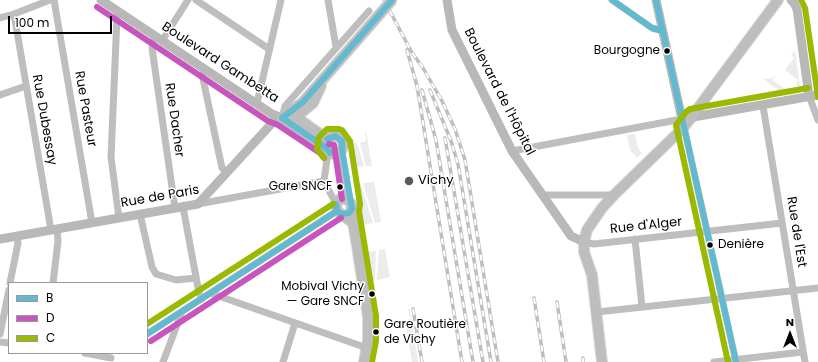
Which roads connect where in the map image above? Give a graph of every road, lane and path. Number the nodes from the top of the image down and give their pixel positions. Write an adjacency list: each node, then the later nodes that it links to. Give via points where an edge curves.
1 (50, 0): 16 (street)
2 (54, 0): 44 (street, Rue Pasteur)
3 (101, 0): 15 (street, Boulevard Gambetta)
4 (188, 0): 19 (street)
5 (196, 0): 21 (street)
6 (281, 0): 21 (street)
7 (328, 0): 20 (street)
8 (392, 0): 23 (main road, bridge)
9 (447, 0): 34 (street, Boulevard de l'Hôpital, via 452,30)
10 (612, 0): 18 (street, via 652,28)
11 (656, 0): 18 (street)
12 (791, 0): 26 (street, via 797,9)
13 (778, 2): 32 (main road)
14 (368, 11): 20 (street)
15 (119, 12): 19 (street, Boulevard Gambetta); 43 (street, via 111,157)
16 (14, 14): 17 (street); 24 (street, Rue Dubessay)
17 (0, 18)
18 (663, 31): 32 (street)
19 (159, 39): 22 (street, Boulevard Gambetta); 40 (street, Rue Dacher, via 153,41 152,48)
20 (336, 48): 30 (street, via 285,106)
21 (269, 49): 27 (street)
22 (206, 70): 27 (street, Boulevard Gambetta); 35 (street, via 203,79 222,168)
23 (328, 72): 29 (main road, via 313,103); 30 (main road, via 303,102)
24 (26, 86): 25 (street); 46 (street, Rue Dubessay)
25 (0, 95)
26 (814, 96): 28 (street); 31 (street)
27 (257, 103): 30 (street, Boulevard Gambetta)
28 (763, 106): 32 (street); 45 (street, Rue de l'Est)
29 (296, 117): 30 (main road); 33 (main road)
30 (282, 118): 33 (main road, Boulevard Gambetta); 35 (street, via 274,121)
31 (818, 120)
32 (686, 121): 34 (street); 38 (main road); 47 (street)
33 (330, 149): 36 (street); 41 (main road)
34 (512, 151): 37 (street, Boulevard de l'Hôpital)
35 (227, 172): 39 (street)
36 (324, 181): 39 (street, Rue de Paris); 41 (street)
37 (542, 195): 38 (street); 51 (street, Boulevard de l'Hôpital, via 571,236)
38 (614, 195): 51 (main road, via 588,227)
39 (198, 204): 40 (street, Rue de Paris)
40 (179, 207): 42 (street, Rue de Paris); 52 (street, Rue Dacher)
41 (343, 207): 57 (street); 67 (main road, via 353,224 368,317)
42 (140, 214): 43 (street, Rue de Paris); 52 (street, via 152,267 156,274 176,280)
43 (119, 218): 44 (street, Rue de Paris)
44 (92, 223): 46 (street, Rue de Paris)
45 (782, 223): 47 (street, Rue d'Alger); 56 (street, Rue de l'Est)
46 (54, 229): 48 (street, Rue de Paris); 54 (street, Rue Dubessay, via 58,241)
47 (707, 231): 50 (street, Rue d'Alger); 59 (street)
48 (17, 236): 49 (street, Rue de Paris); 53 (street, via 18,243)
49 (0, 239)
50 (634, 239): 51 (street, Rue d'Alger, via 594,244); 61 (street)
51 (584, 242): 63 (main road)
52 (196, 278): 60 (street, Rue Dacher)
53 (10, 282)
54 (53, 282)
55 (818, 288): 56 (street)
56 (793, 290): 59 (street); 68 (street, Rue de l'Est)
57 (210, 293): 60 (street); 64 (street)
58 (8, 295): 66 (street)
59 (722, 298): 61 (street); 71 (street)
60 (202, 299): 62 (street)
61 (642, 307): 63 (street)
62 (182, 312): 65 (street); 72 (street)
63 (597, 312): 75 (main road)
64 (295, 323): 67 (street); 73 (street)
65 (148, 333)
66 (0, 334)
67 (367, 348): 74 (main road)
68 (804, 352): 71 (street); 77 (street, Rue de l'Est)
69 (88, 354): 70 (street)
70 (110, 361)
71 (736, 361): 76 (street)
72 (163, 362)
73 (283, 362)
74 (364, 362)
75 (602, 362)
76 (714, 362)
77 (805, 362)

